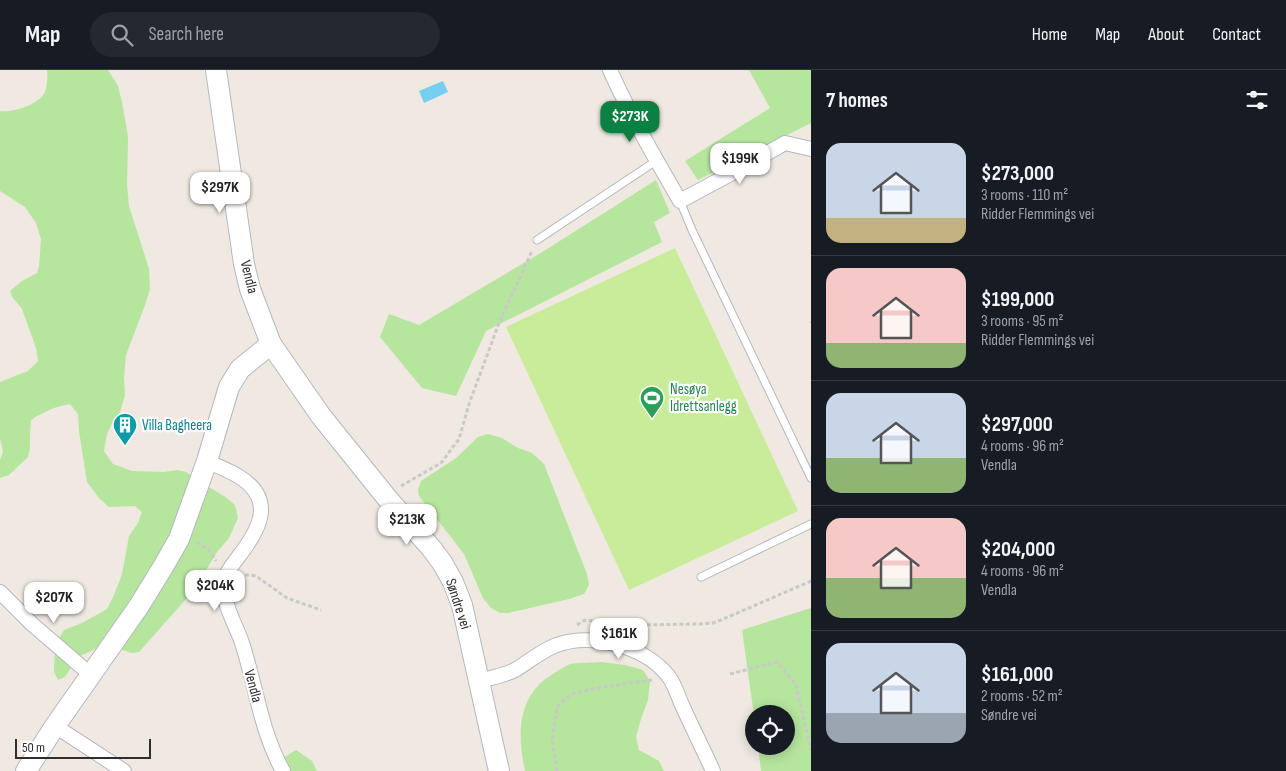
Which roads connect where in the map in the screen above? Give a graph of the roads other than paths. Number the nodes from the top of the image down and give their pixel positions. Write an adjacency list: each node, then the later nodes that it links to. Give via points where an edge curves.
1 (216, 70): 7 (street, Vendla, via 244,264)
2 (610, 70): 4 (street)
3 (811, 149): 5 (street, via 785,143)
4 (656, 161): 5 (street); 6 (lane)
5 (680, 201): 9 (lane)
6 (536, 240)
7 (271, 344): 8 (street, via 240,369 229,387); 14 (street, Søndre vei, via 321,416 443,564 462,605)
8 (207, 461): 13 (street, via 179,539 139,606); 18 (street, Vendla, via 239,477 254,489 260,500 259,525 252,540 224,577 224,590 264,727)
9 (811, 478)
10 (811, 524): 11 (lane)
11 (701, 577)
12 (0, 592): 13 (street)
13 (90, 675): 15 (street)
14 (478, 681): 19 (street, Søndre vei); 20 (street, via 505,674 555,646 573,641 604,641 630,648 670,677)
15 (55, 726): 16 (street); 17 (street)
16 (26, 771)
17 (124, 771)
18 (282, 771)
19 (499, 771)
20 (713, 771)

